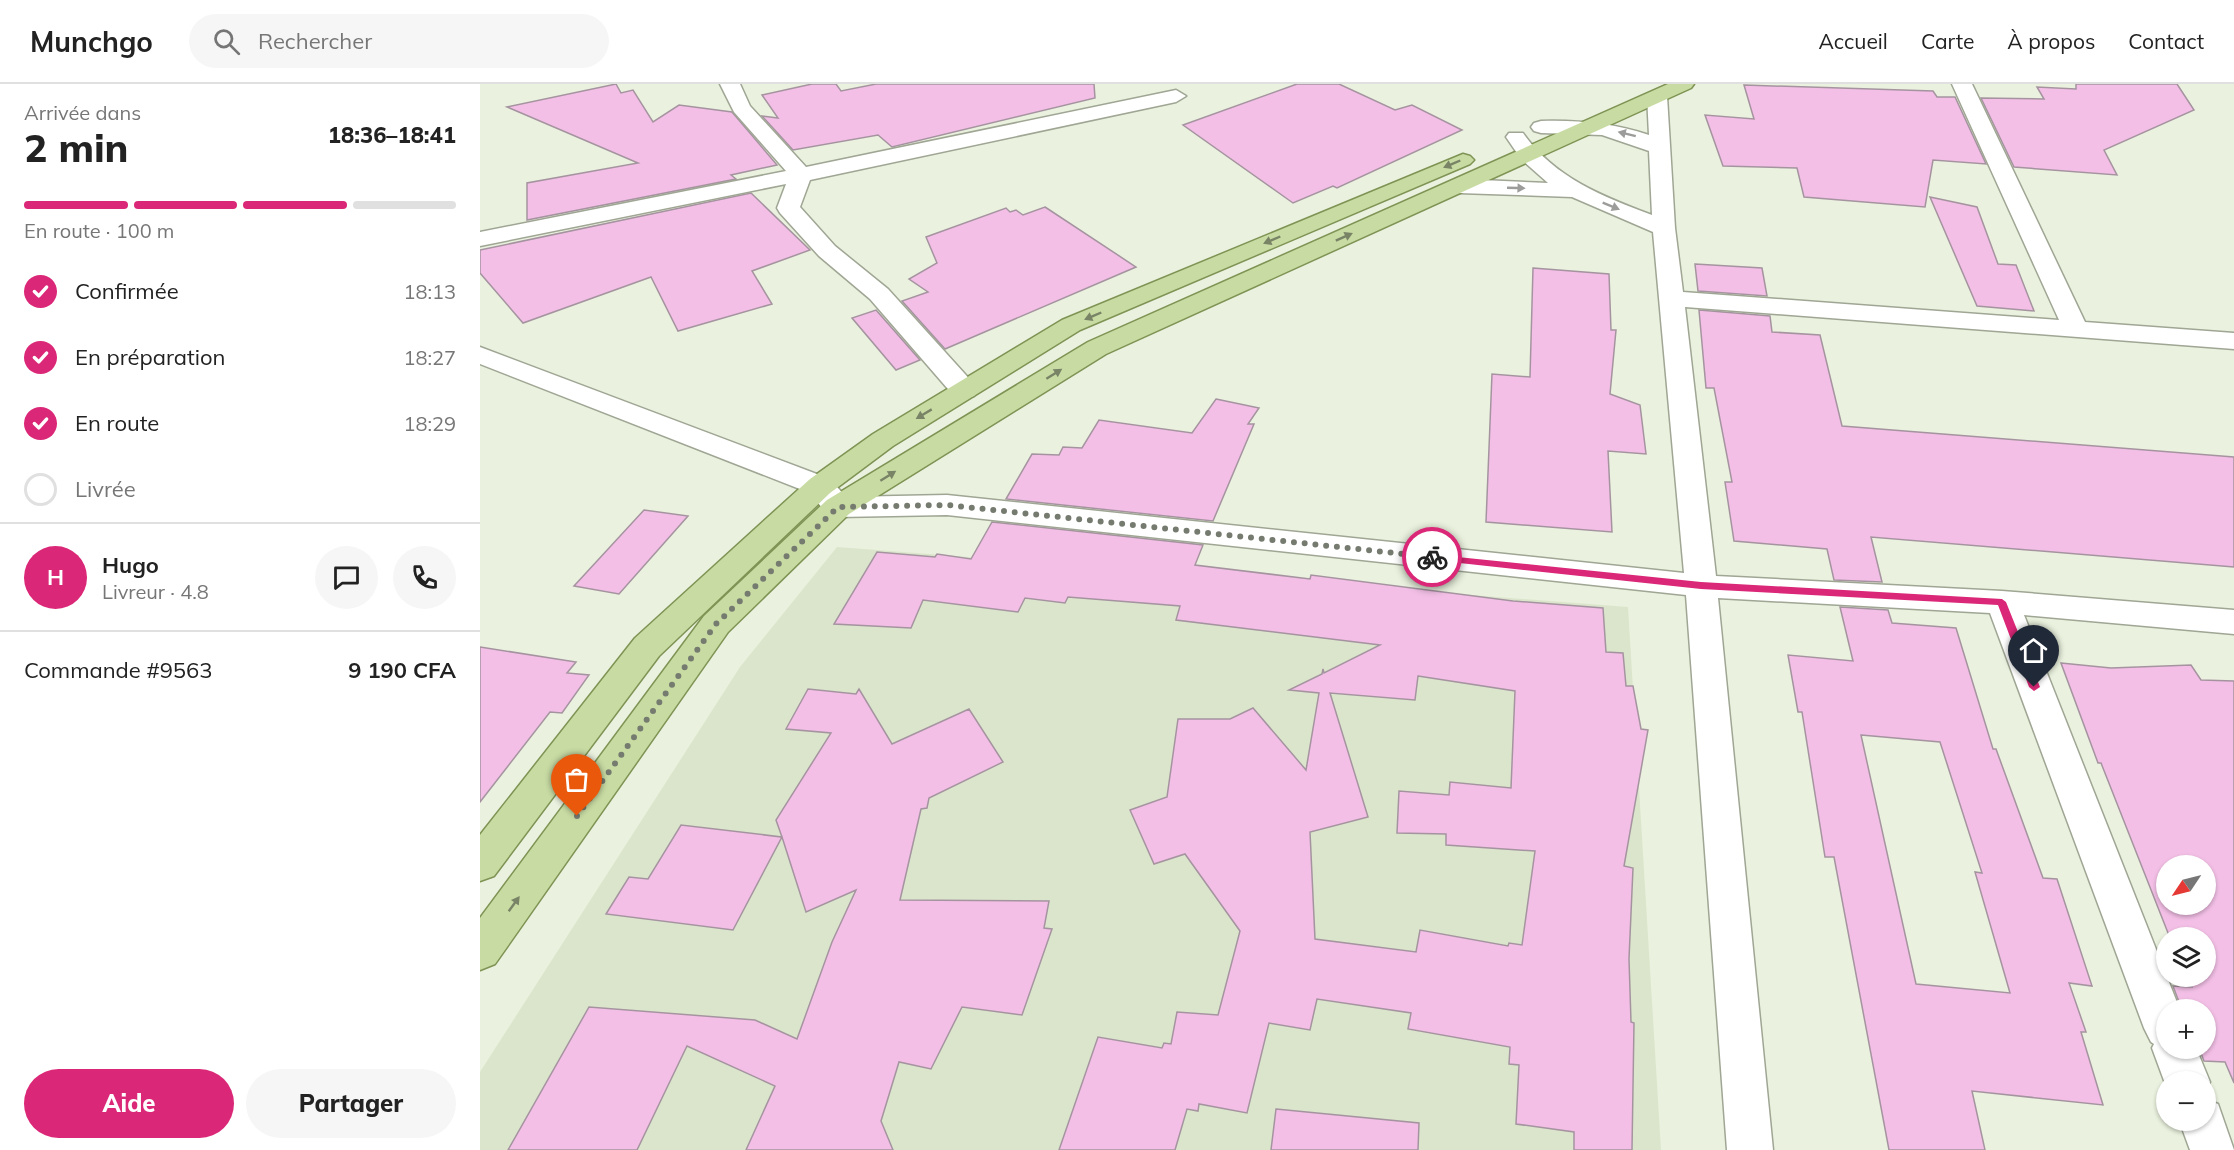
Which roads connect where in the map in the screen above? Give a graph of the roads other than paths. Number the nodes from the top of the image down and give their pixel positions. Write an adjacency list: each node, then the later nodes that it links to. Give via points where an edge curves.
1 (730, 84): 9 (street, via 741,108)
2 (1684, 84): 4 (main road)
3 (1962, 84): 15 (street)
4 (1649, 90): 6 (main road); 7 (main road); 8 (street)
5 (1176, 96): 9 (street)
6 (1591, 125): 7 (main road); 7 (street); 8 (street, one-way to 6, via 1636,136)
7 (1527, 140): 10 (main road); 11 (street); 18 (main road, one-way to 18, via 1071,325)
8 (1661, 148): 12 (street)
9 (801, 175): 13 (street); 18 (street, via 788,208 827,250 879,294)
10 (1459, 186): 11 (street, one-way to 11); 19 (main road, one-way to 10, via 1097,348)
11 (1574, 191): 12 (street, one-way to 12)
12 (1664, 228): 14 (street)
13 (480, 239)
14 (1673, 299): 15 (street); 20 (street)
15 (2075, 328): 16 (street)
16 (2234, 341)
17 (480, 355): 19 (street)
18 (964, 390): 19 (main road, one-way to 19, via 883,440)
19 (829, 496): 20 (street, via 947,505); 23 (main road, via 647,647); 24 (main road, one-way to 19, via 716,624)
20 (1701, 585): 21 (street); 27 (street)
21 (2002, 602): 22 (street); 25 (street)
22 (2234, 622)
23 (480, 864)
24 (480, 951)
25 (2156, 1002)
26 (2206, 1131): 28 (street)
27 (1750, 1150)
28 (2213, 1150)

